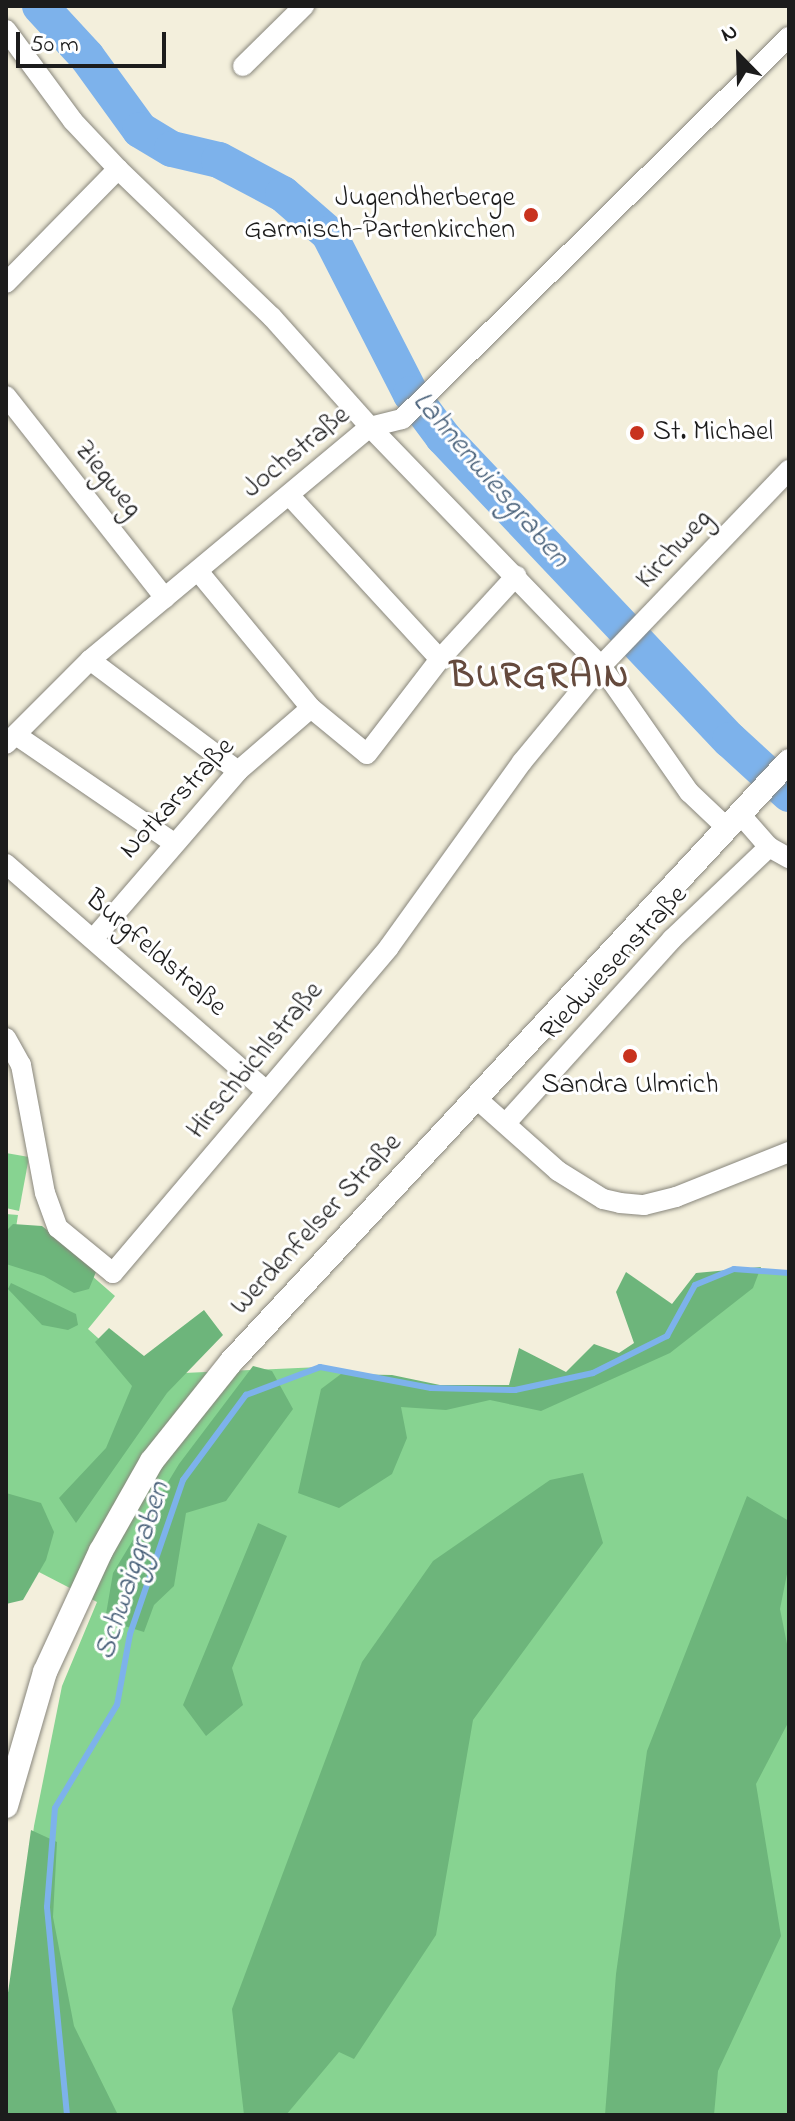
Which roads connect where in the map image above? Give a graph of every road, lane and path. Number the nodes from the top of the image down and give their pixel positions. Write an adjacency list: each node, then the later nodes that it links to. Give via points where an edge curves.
1 (304, 6): 4 (street)
2 (6, 30): 5 (street, via 73,121)
3 (789, 37): 8 (street, Jochstraße, via 430,393 402,419)
4 (243, 66)
5 (118, 169): 6 (street); 8 (street, via 272,317)
6 (6, 283)
7 (6, 396): 13 (street, Ziegweg)
8 (370, 427): 10 (street, Jochstraße); 12 (street)
9 (789, 470): 16 (street, Kirchweg)
10 (289, 495): 11 (street, Jochstraße); 14 (street)
11 (198, 571): 13 (street, Jochstraße); 17 (street)
12 (516, 576): 14 (street); 16 (street)
13 (165, 598): 15 (street, Jochstraße)
14 (440, 659): 17 (street, via 367,754)
15 (90, 660): 18 (street, Jochstraße); 20 (street)
16 (601, 666): 21 (street, via 689,792); 28 (street, Hirschbichlstraße, via 522,762 389,947)
17 (311, 708): 20 (street, Notkarstraße)
18 (11, 740): 22 (street)
19 (789, 761): 21 (street, Werdenfelser Straße)
20 (238, 771): 22 (street, Notkarstraße)
21 (733, 821): 23 (street); 29 (street, Werdenfelser Straße)
22 (172, 842): 26 (street, Notkarstraße)
23 (769, 847): 24 (street); 30 (street, Riedwiesenstraße, via 672,939)
24 (789, 858)
25 (6, 864): 26 (street, Burgfeldstraße)
26 (94, 938): 28 (street, Burgfeldstraße)
27 (6, 1038): 28 (street, Hirschbichlstraße, via 21,1065 45,1193 58,1228 113,1273)
28 (265, 1090)
29 (477, 1099): 30 (street); 32 (street, Werdenfelser Straße, via 231,1362 152,1461 101,1551 45,1672)
30 (506, 1123): 31 (street, via 558,1171 603,1199 620,1203 644,1205 676,1197)
31 (789, 1152)
32 (6, 1806)

